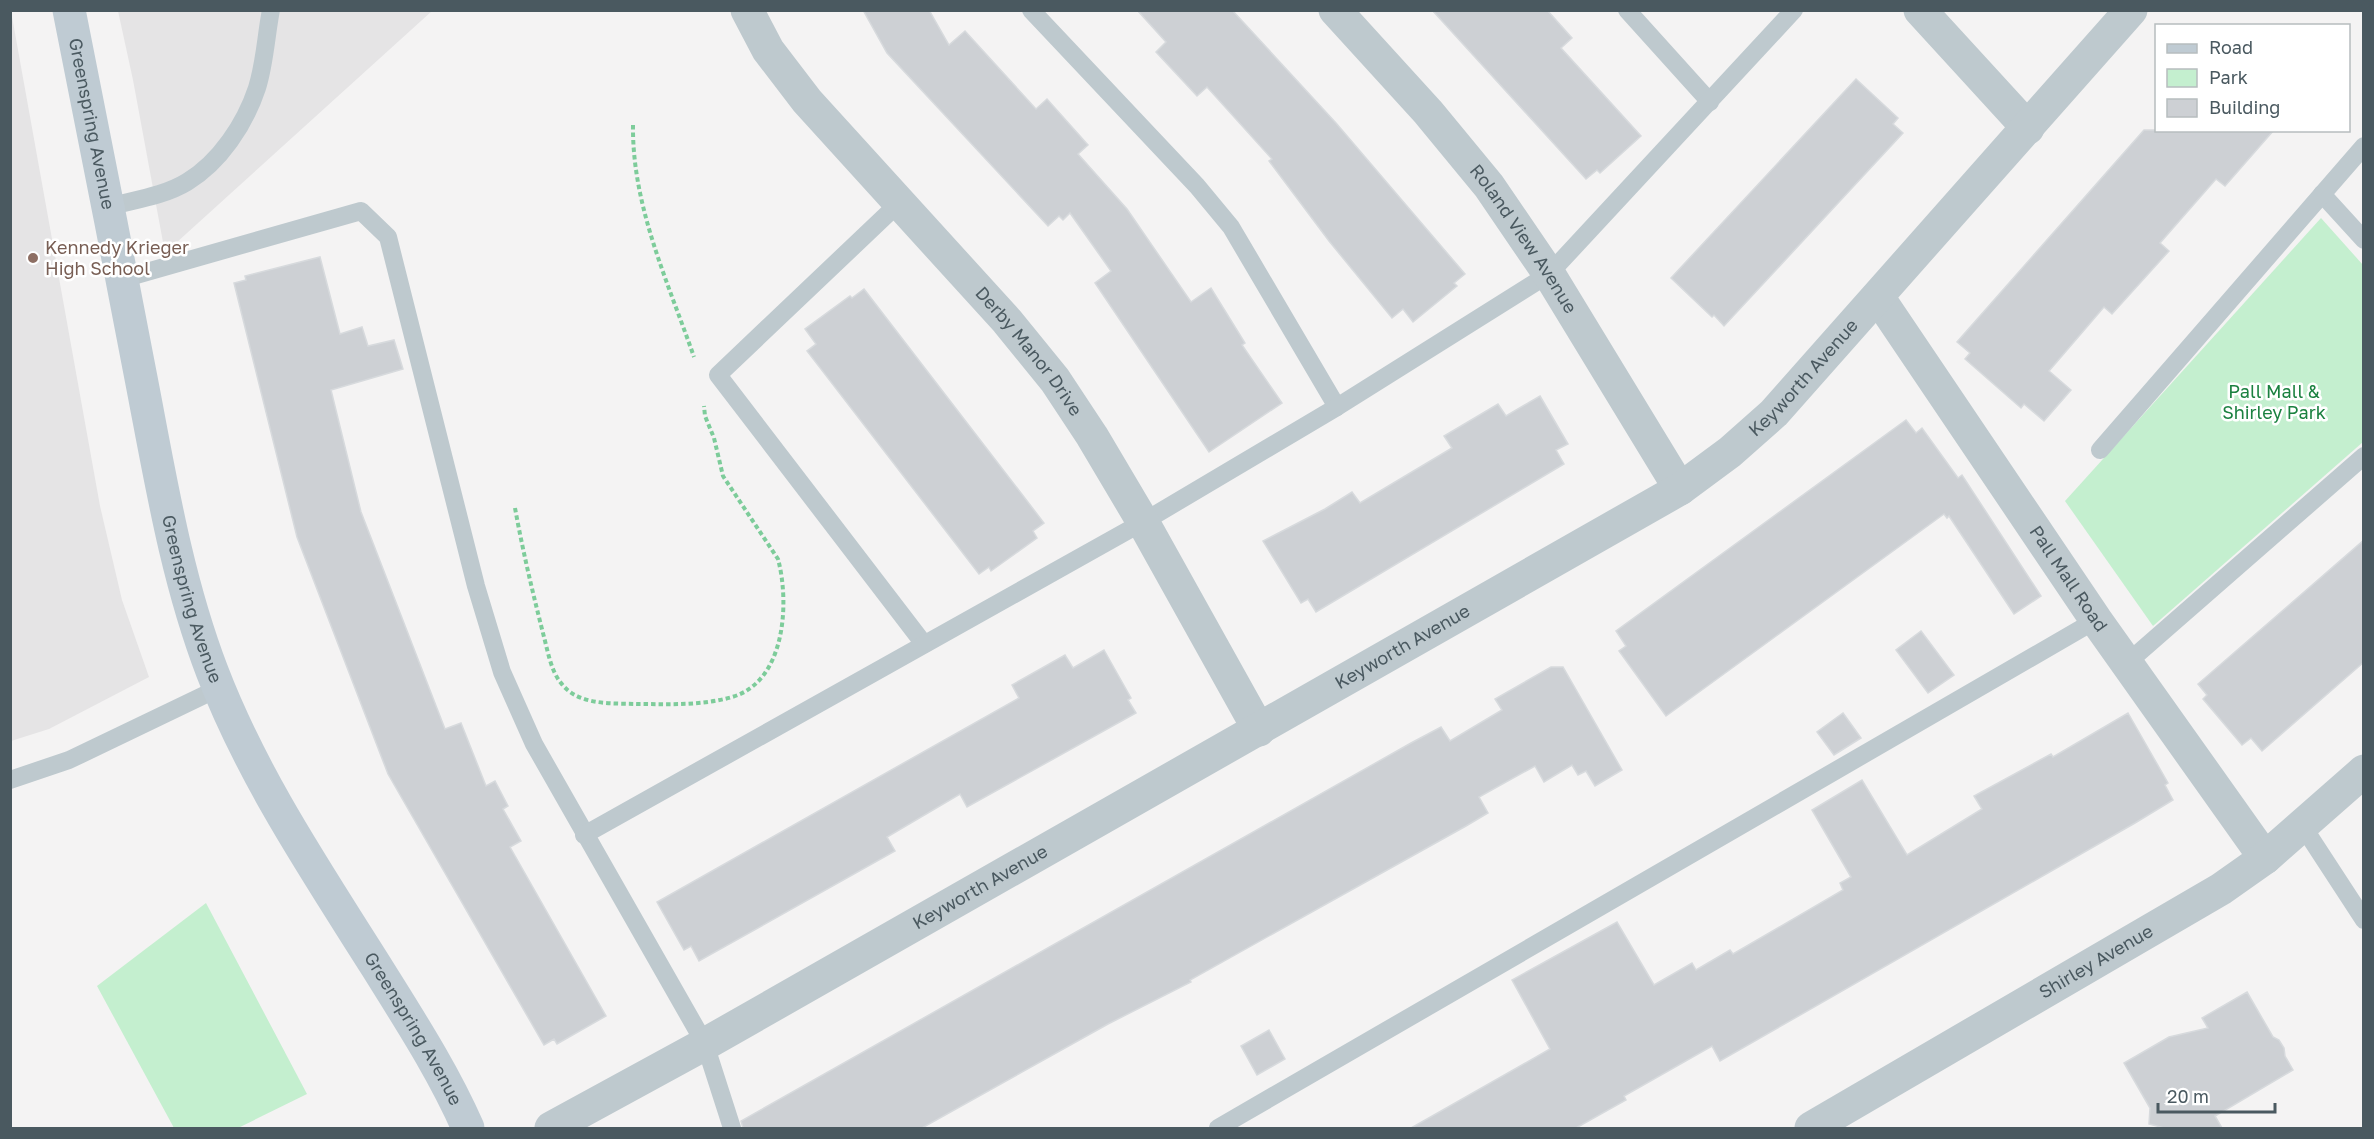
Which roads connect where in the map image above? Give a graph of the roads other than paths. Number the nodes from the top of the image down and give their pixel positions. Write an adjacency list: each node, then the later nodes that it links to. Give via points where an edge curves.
1 (69, 10): 15 (main road, Greenspring Avenue)
2 (270, 10): 15 (lane, via 257,87 229,143 207,168 186,183)
3 (747, 10): 14 (street, Derby Manor Drive, via 768,50 807,101)
4 (1032, 10): 20 (lane, via 1231,227)
5 (1335, 10): 17 (street, Roland View Avenue, via 1469,161)
6 (1627, 10): 10 (lane)
7 (1794, 10): 10 (lane)
8 (1920, 10): 11 (street)
9 (2131, 10): 11 (street, Keyworth Avenue)
10 (1710, 102): 17 (lane)
11 (2028, 128): 19 (street, Keyworth Avenue)
12 (2364, 146): 13 (lane)
13 (2322, 194): 16 (lane); 21 (lane)
14 (900, 202): 24 (street, Derby Manor Drive, via 1055,380); 26 (lane, via 718,375)
15 (108, 207): 18 (main road, Greenspring Avenue)
16 (2364, 240)
17 (1549, 274): 20 (lane); 23 (street, Roland View Avenue)
18 (122, 279): 28 (main road, Greenspring Avenue, via 166,508 187,593); 33 (lane, via 361,211 388,237 476,586 502,672 534,744)
19 (1878, 297): 23 (street, Keyworth Avenue, via 1774,413); 25 (street, Pall Mall Road)
20 (1336, 407): 24 (lane)
21 (2100, 450)
22 (2364, 456): 27 (lane)
23 (1680, 489): 29 (street, Keyworth Avenue)
24 (1143, 522): 26 (lane); 29 (street, Derby Manor Drive)
25 (2096, 620): 27 (street, Pall Mall Road); 40 (lane)
26 (924, 644): 33 (lane)
27 (2127, 663): 34 (street, Pall Mall Road)
28 (219, 688): 31 (lane, via 69,760); 37 (main road, Greenspring Avenue, via 273,799 420,1036)
29 (1259, 729): 36 (street, Keyworth Avenue)
30 (2364, 771): 32 (street, Shirley Avenue)
31 (10, 780)
32 (2302, 825): 34 (street, Shirley Avenue); 35 (lane)
33 (584, 835): 36 (lane)
34 (2265, 858): 41 (street, Shirley Avenue, via 2221,889)
35 (2364, 920)
36 (705, 1044): 38 (street, Keyworth Avenue); 39 (lane)
37 (468, 1128)
38 (551, 1128)
39 (732, 1128)
40 (1218, 1128)
41 (1812, 1128)

